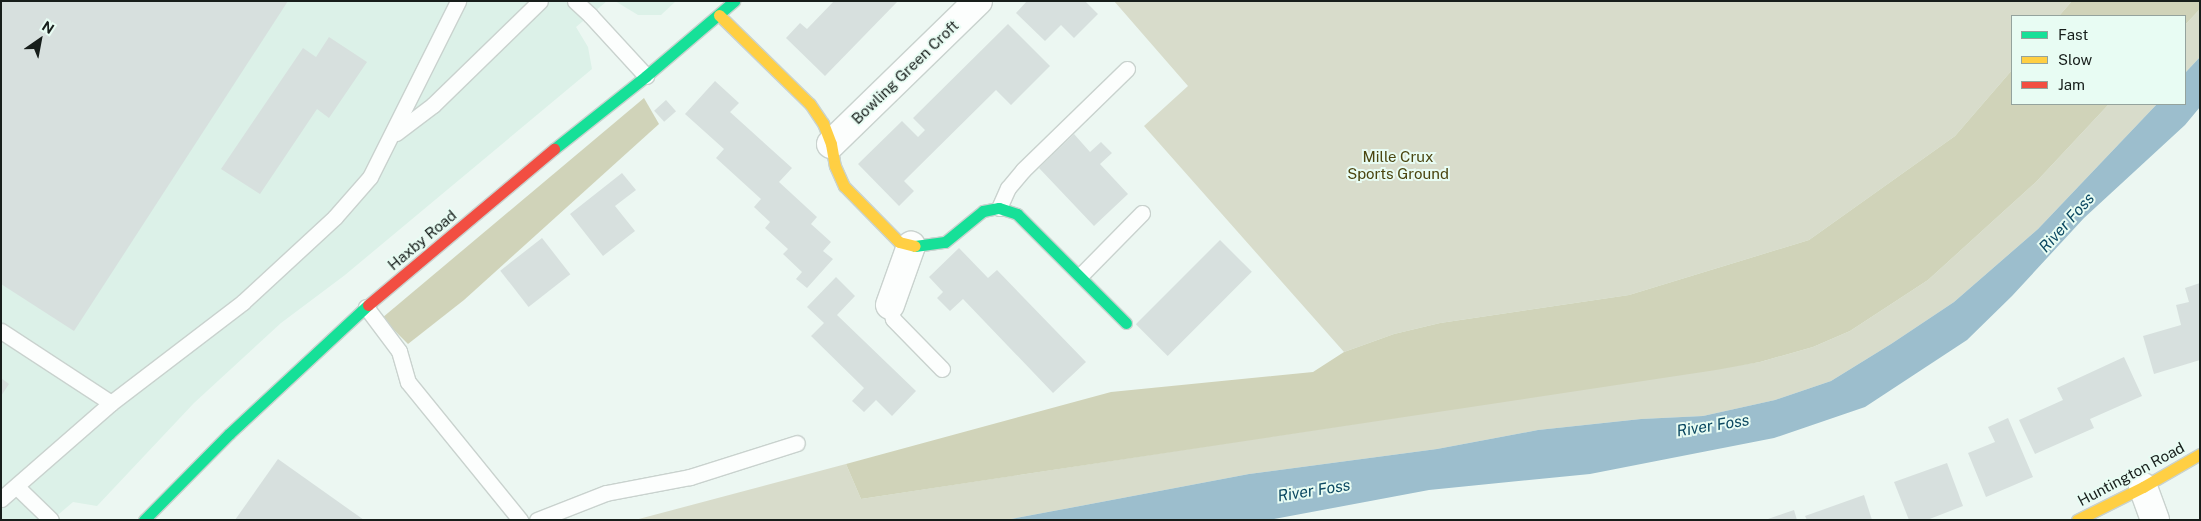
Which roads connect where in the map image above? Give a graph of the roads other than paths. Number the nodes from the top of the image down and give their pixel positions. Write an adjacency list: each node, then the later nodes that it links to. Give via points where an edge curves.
1 (458, 1): 9 (lane)
2 (540, 1): 9 (lane, via 433,104)
3 (575, 1): 8 (lane)
4 (734, 1): 6 (street, Haxby Road)
5 (978, 1): 10 (street, Bowling Green Croft)
6 (719, 15): 8 (street, Haxby Road); 10 (street, via 810,104 823,123)
7 (1127, 70): 11 (lane, via 1023,170 1008,188)
8 (646, 76): 16 (street, Haxby Road, via 509,185)
9 (392, 135): 20 (lane, via 370,177 335,217 243,302)
10 (831, 144): 13 (street, via 835,166 844,186 886,231 899,242)
11 (999, 208): 13 (street, via 983,211 945,242); 14 (street, via 1017,214)
12 (1142, 213): 14 (lane)
13 (911, 246): 15 (street)
14 (1081, 275): 17 (street)
15 (890, 305): 19 (lane, via 893,319)
16 (366, 307): 27 (street, Haxby Road, via 236,428); 28 (lane, via 400,351 408,382)
17 (1126, 323)
18 (1, 331): 20 (lane)
19 (942, 369)
20 (111, 402): 23 (lane)
21 (797, 443): 29 (lane, via 690,477 606,493)
22 (2200, 454): 24 (street, Huntington Road)
23 (17, 487): 25 (lane); 26 (lane)
24 (2142, 487): 30 (street, Huntington Road); 31 (street)
25 (1, 499)
26 (51, 520)
27 (144, 520)
28 (520, 520)
29 (537, 520)
30 (2076, 520)
31 (2155, 520)

